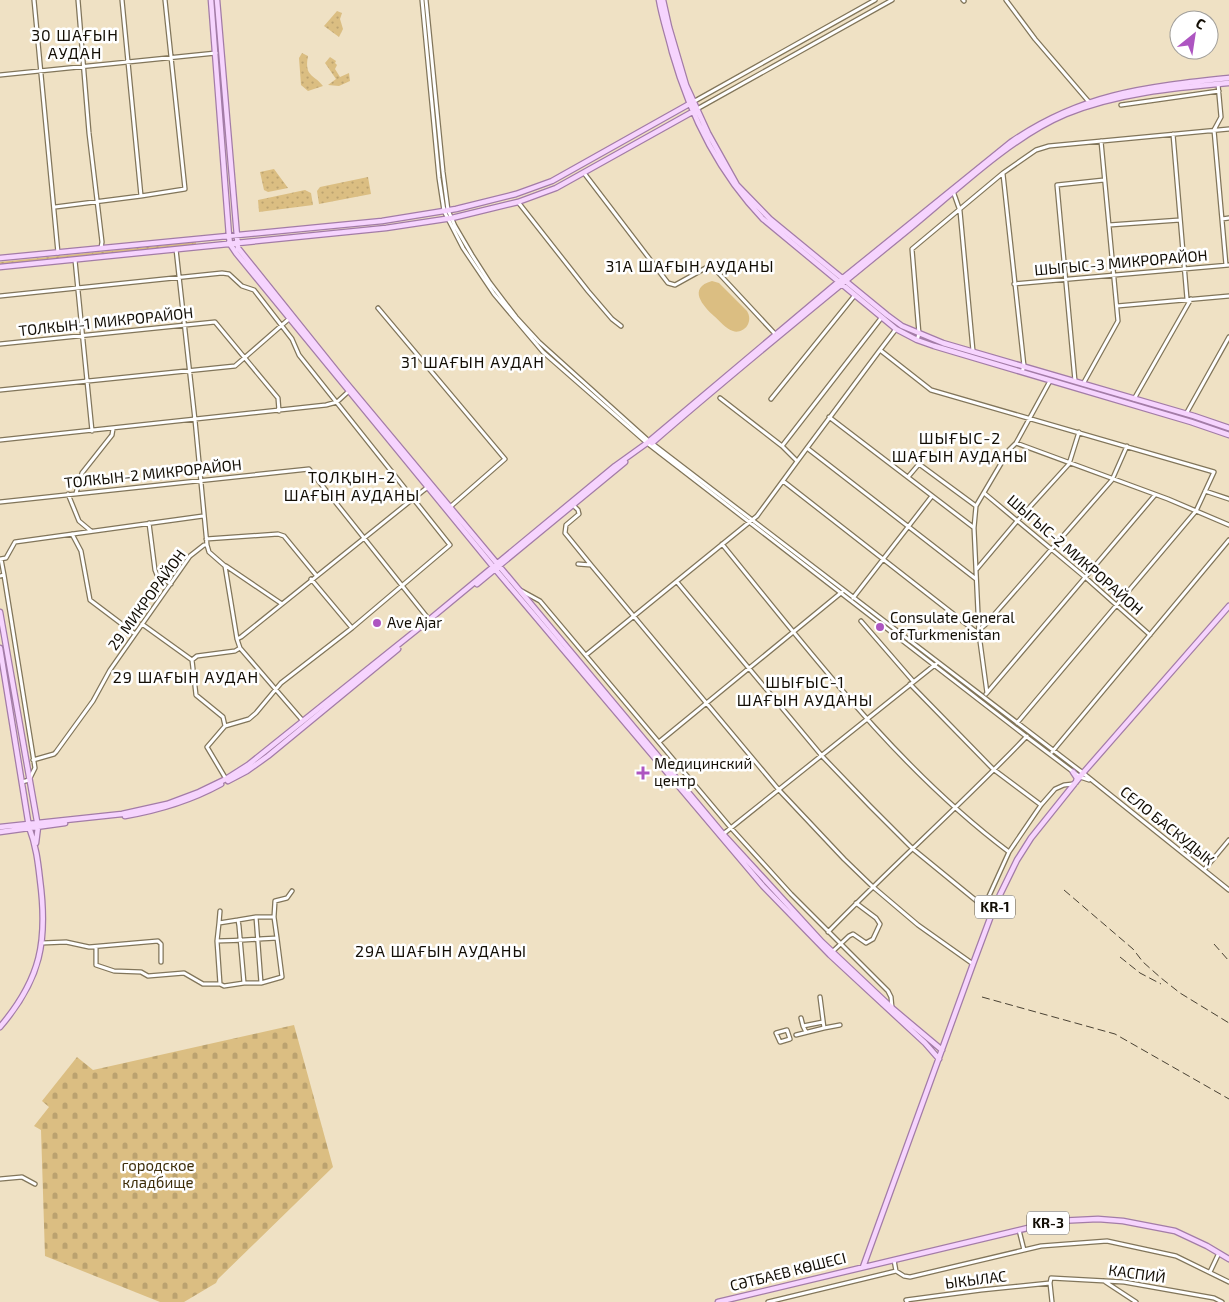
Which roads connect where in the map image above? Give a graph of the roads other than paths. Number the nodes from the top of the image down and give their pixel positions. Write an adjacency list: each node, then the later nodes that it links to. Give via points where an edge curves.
1 (34, 0): 20 (street)
2 (78, 0): 19 (street)
3 (122, 0): 18 (street)
4 (165, 0): 17 (street)
5 (211, 0): 16 (main road)
6 (217, 0): 50 (main road)
7 (422, 0): 44 (street, via 439,178)
8 (426, 0): 44 (street)
9 (659, 0): 26 (main road)
10 (663, 0): 26 (main road)
11 (875, 0): 14 (street)
12 (892, 0): 15 (street)
13 (1006, 0): 27 (street)
14 (830, 25): 15 (street); 26 (street)
15 (834, 31): 29 (street)
16 (216, 53): 17 (street); 51 (main road)
17 (171, 57): 18 (street); 39 (street, via 185,189)
18 (128, 62): 19 (street); 39 (street)
19 (84, 66): 20 (street); 40 (street)
20 (42, 71): 21 (street); 42 (street)
21 (0, 75)
22 (1229, 78): 23 (main road)
23 (1218, 82): 24 (main road); 25 (street); 27 (main road)
24 (1229, 83)
25 (1219, 91): 28 (street); 31 (street, via 1221,117)
26 (691, 103): 29 (main road); 38 (main road, via 552,181)
27 (1090, 104): 37 (main road, via 1029,134)
28 (1120, 105)
29 (694, 110): 34 (main road); 67 (main road, via 723,170 747,202 794,245)
30 (1229, 129): 31 (street)
31 (1214, 130): 32 (street); 47 (street)
32 (1173, 134): 33 (street); 48 (street)
33 (1101, 141): 35 (street, via 1036,150); 36 (street)
34 (583, 172): 41 (main road, via 556,188); 84 (street, via 668,283 675,285 711,265)
35 (1003, 173): 43 (street); 68 (street)
36 (1104, 180): 49 (street); 66 (street, via 1057,185)
37 (953, 191): 43 (street); 67 (main road)
38 (516, 194): 41 (main road); 44 (main road)
39 (141, 196): 40 (street)
40 (98, 201): 42 (street); 56 (street)
41 (518, 202): 46 (main road); 80 (street, via 588,291)
42 (55, 207): 58 (street)
43 (960, 210): 82 (street, via 912,249); 89 (street)
44 (446, 211): 46 (street); 50 (main road, via 382,221)
45 (1229, 218): 47 (street)
46 (449, 219): 53 (main road); 118 (street, via 463,248 494,294 542,352)
47 (1222, 219): 61 (street)
48 (1180, 220): 49 (street); 63 (street)
49 (1109, 225): 64 (street)
50 (236, 235): 51 (main road); 53 (main road)
51 (229, 236): 52 (main road); 54 (main road)
52 (200, 239): 55 (main road); 56 (main road)
53 (237, 243): 54 (main road); 76 (main road)
54 (230, 244): 55 (main road); 76 (main road)
55 (200, 247): 57 (main road)
56 (101, 248): 58 (main road)
57 (176, 249): 60 (main road); 65 (street)
58 (58, 253): 59 (main road)
59 (0, 258)
60 (75, 260): 62 (main road); 69 (street)
61 (1228, 265): 63 (street, ШЫГЫС-3 МИКРОРАЙОН)
62 (0, 267)
63 (1185, 269): 64 (street, ШЫГЫС-3 МИКРОРАЙОН); 73 (street)
64 (1114, 275): 66 (street, ШЫГЫС-3 МИКРОРАЙОН); 74 (street)
65 (180, 278): 69 (street); 78 (street); 79 (street, via 229,274 242,286 254,290)
66 (1065, 279): 68 (street, ШЫГЫС-3 МИКРОРАЙОН); 96 (street)
67 (843, 281): 70 (main road); 82 (main road, via 894,320); 84 (main road)
68 (1014, 284): 91 (street)
69 (79, 288): 71 (street); 83 (street)
70 (855, 294): 77 (main road); 101 (street)
71 (0, 296)
72 (1229, 296): 73 (street)
73 (1189, 299): 74 (street); 102 (street)
74 (1117, 306): 97 (street, via 1118,321)
75 (378, 308): 141 (street, via 506,460)
76 (290, 317): 79 (street); 99 (main road); 111 (main road)
77 (882, 317): 81 (main road); 120 (street)
78 (185, 325): 83 (street, ТОЛКЫН-1 МИКРОРАЙОН); 90 (street, ТОЛКЫН-1 МИКРОРАЙОН, via 215,322); 92 (street)
79 (281, 326): 90 (street); 103 (street, via 295,343 299,355)
80 (621, 326)
81 (896, 329): 86 (main road); 88 (street)
82 (919, 334): 86 (street); 89 (main road)
83 (82, 335): 87 (street, ТОЛКЫН-1 МИКРОРАЙОН); 94 (street)
84 (776, 336): 118 (main road)
85 (1229, 337): 105 (street)
86 (917, 340): 93 (main road)
87 (0, 344)
88 (880, 350): 107 (street); 108 (street, via 931,390)
89 (973, 351): 91 (main road)
90 (244, 358): 92 (street, via 235,366); 104 (street, via 278,398)
91 (1024, 366): 93 (street); 96 (main road)
92 (190, 370): 94 (street); 109 (street)
93 (1022, 372): 95 (main road)
94 (87, 381): 98 (street); 114 (street)
95 (1050, 381): 108 (street); 110 (main road)
96 (1074, 381): 97 (main road)
97 (1083, 384): 102 (main road)
98 (0, 390)
99 (349, 391): 103 (street); 111 (main road)
100 (720, 398): 120 (street)
101 (771, 399)
102 (1134, 399): 105 (main road)
103 (337, 402): 104 (street); 136 (street)
104 (279, 411): 109 (street)
105 (1186, 414): 106 (main road)
106 (1194, 416): 110 (main road); 112 (main road)
107 (829, 417): 122 (street); 125 (street)
108 (1029, 418): 115 (street); 119 (street)
109 (195, 420): 113 (street); 127 (street)
110 (1191, 422): 116 (main road)
111 (382, 428): 129 (main road)
112 (1229, 428)
113 (113, 429): 114 (street); 131 (street, via 112,435 82,474)
114 (92, 431): 117 (street)
115 (1079, 432): 121 (street); 124 (street)
116 (1229, 435)
117 (0, 440)
118 (649, 443): 139 (main road); 145 (street); 163 (main road, via 615,466)
119 (1016, 443): 124 (street); 132 (street)
120 (782, 446): 123 (street)
121 (1127, 446): 126 (street); 130 (street, via 1214,472)
122 (807, 448): 123 (street); 148 (street)
123 (797, 461): 128 (street)
124 (1069, 464): 126 (street); 144 (street)
125 (908, 478): 135 (street); 140 (street, via 919,464)
126 (1112, 480): 134 (street); 157 (street)
127 (200, 481): 131 (street, ТОЛКЫН-2 МИКРОРАЙОН); 143 (street); 152 (street, ТОЛКЫН-2 МИКРОРАЙОН, via 309,470)
128 (783, 481): 145 (street); 159 (street)
129 (430, 485): 136 (street); 141 (main road)
130 (1205, 491): 137 (street); 142 (street)
131 (76, 493): 133 (street, ТОЛКЫН-2 МИКРОРАЙОН)
132 (984, 493): 140 (street); 144 (street, ШЫГЫС-2 МИКРОРАЙОН)
133 (68, 494): 138 (street, ТОЛКЫН-2 МИКРОРАЙОН); 150 (street, via 79,521)
134 (1155, 495): 142 (street); 167 (street)
135 (932, 496): 148 (street); 149 (street)
136 (413, 498): 152 (street); 172 (street, via 450,544)
137 (1229, 499)
138 (0, 502)
139 (573, 505): 161 (street, via 579,514 566,525 565,533); 163 (main road)
140 (976, 506): 149 (street)
141 (449, 508): 163 (main road)
142 (1196, 510): 147 (street); 177 (street)
143 (204, 516): 146 (street); 153 (street)
144 (1018, 520): 157 (street, ШЫГЫС-2 МИКРОРАЙОН); 164 (street)
145 (750, 522): 155 (street); 174 (street)
146 (149, 523): 150 (street); 171 (street, via 154,570)
147 (1229, 525)
148 (908, 527): 159 (street); 169 (street)
149 (974, 528): 164 (street)
150 (91, 531): 151 (street)
151 (72, 534): 158 (street, via 15,542 6,558); 187 (street, via 81,550 90,600)
152 (364, 538): 165 (street); 172 (street)
153 (206, 539): 156 (street); 165 (street, via 278,534 284,536)
154 (1229, 540): 188 (street)
155 (722, 544): 170 (street); 185 (street)
156 (207, 545): 162 (street, via 209,552); 171 (street, 29 МИКРОРАЙОН, via 190,556)
157 (1051, 549): 167 (street, ШЫГЫС-2 МИКРОРАЙОН); 186 (street)
158 (1, 559): 166 (street)
159 (883, 560): 175 (street); 186 (street)
160 (578, 564): 161 (street)
161 (591, 565): 180 (street)
162 (226, 566): 176 (street); 189 (street)
163 (496, 566): 173 (main road); 181 (main road)
164 (975, 570): 169 (street)
165 (316, 575): 168 (street)
166 (2, 576): 211 (street)
167 (1086, 578): 177 (street, ШЫГЫС-2 МИКРОРАЙОН); 198 (street)
168 (311, 579): 176 (street); 184 (street)
169 (976, 579): 186 (street)
170 (677, 582): 180 (street); 195 (street)
171 (171, 584): 183 (street, 29 МИКРОРАЙОН)
172 (402, 585): 181 (street); 184 (street)
173 (516, 589): 192 (street, via 540,601); 227 (main road)
174 (843, 592): 175 (street); 185 (street)
175 (853, 599): 194 (street)
176 (282, 604): 189 (street)
177 (1116, 605): 188 (street, ШЫГЫС-2 МИКРОРАЙОН); 203 (street)
178 (1229, 606): 214 (main road, KR-1)
179 (0, 612): 215 (main road)
180 (635, 616): 192 (street); 200 (street)
181 (430, 621): 202 (main road)
182 (861, 621): 196 (street)
183 (142, 624): 187 (street, 29 МИКРОРАЙОН); 193 (street)
184 (352, 628): 197 (street)
185 (794, 632): 195 (street); 201 (street)
186 (979, 632): 198 (street)
187 (135, 634): 211 (street, 29 МИКРОРАЙОН, via 56,752)
188 (1150, 635): 209 (street)
189 (237, 639): 191 (street)
190 (0, 648): 217 (main road)
191 (240, 648): 193 (street, via 197,656); 197 (street)
192 (586, 655): 208 (street)
193 (192, 660): 204 (street, via 196,695 223,717)
194 (936, 663): 196 (street); 199 (street)
195 (750, 668): 200 (street); 210 (street)
196 (911, 683): 201 (street); 212 (street)
197 (275, 690): 202 (street); 204 (street, via 249,719)
198 (987, 693): 199 (street)
199 (982, 699): 203 (street); 205 (street)
200 (707, 702): 208 (street); 219 (street)
201 (866, 718): 210 (street); 221 (street)
202 (304, 723): 216 (main road)
203 (1017, 723): 205 (street); 206 (street)
204 (225, 726): 216 (street, via 207,747)
205 (1014, 726): 207 (street)
206 (1030, 733): 207 (street); 209 (street)
207 (1027, 736): 209 (street); 212 (street)
208 (659, 742): 225 (street)
209 (1052, 752): 213 (street, СЕЛО БАСКУДЫК)
210 (822, 756): 219 (street); 230 (street)
211 (33, 760): 215 (street, via 34,768)
212 (993, 769): 220 (street); 221 (street)
213 (1076, 770): 214 (main road); 214 (street, СЕЛО БАСКУДЫК); 218 (main road)
214 (1083, 773): 218 (main road, KR-1); 232 (street, СЕЛО БАСКУДЫК)
215 (29, 780): 217 (street); 223 (main road)
216 (227, 780): 223 (main road, via 166,804 109,817)
217 (22, 782): 222 (main road)
218 (1075, 783): 220 (street, via 1055,789); 239 (main road, KR-1, via 1021,852)
219 (779, 790): 225 (street); 233 (street)
220 (1041, 805): 231 (street)
221 (954, 808): 230 (street); 231 (street)
222 (29, 825): 223 (main road); 224 (main road); 226 (main road); 229 (main road)
223 (37, 825): 229 (main road)
224 (0, 827)
225 (731, 828): 227 (street); 244 (street)
226 (0, 832)
227 (722, 835): 252 (main road, via 782,907)
228 (1229, 840): 232 (street)
229 (36, 844): 249 (main road, via 44,907)
230 (913, 848): 233 (street); 237 (street)
231 (1009, 852): 237 (street)
232 (1204, 870): 235 (street, СЕЛО БАСКУДЫК)
233 (872, 886): 236 (street); 254 (street, via 918,925)
234 (292, 890): 241 (street, via 287,898 275,901)
235 (1229, 890)
236 (856, 903): 244 (street); 250 (street, via 880,924 869,943 853,934)
237 (984, 907): 239 (street)
238 (220, 911): 243 (street)
239 (992, 913): 254 (main road, KR-1)
240 (256, 917): 241 (street); 242 (street); 246 (street)
241 (274, 917): 245 (street)
242 (238, 920): 243 (street); 247 (street)
243 (219, 923): 248 (street)
244 (828, 932): 250 (street)
245 (277, 938): 246 (street); 256 (street, via 282,977)
246 (256, 939): 247 (street); 256 (street)
247 (241, 940): 248 (street); 255 (street)
248 (217, 941): 257 (street)
249 (42, 943): 251 (street, via 66,942); 264 (main road, via 36,970 27,989)
250 (840, 944): 252 (street); 259 (street, via 888,991)
251 (96, 947): 253 (street, via 158,941 161,944); 257 (street, via 96,965 114,972 141,972 148,976 184,973 201,983)
252 (831, 954): 259 (main road)
253 (161, 962)
254 (973, 964): 269 (main road, KR-1)
255 (244, 983): 256 (street); 257 (street)
256 (260, 983)
257 (220, 984)
258 (820, 997): 261 (street)
259 (892, 1011): 269 (main road); 270 (main road)
260 (801, 1018): 263 (street)
261 (823, 1022): 263 (street); 265 (street)
262 (840, 1025): 265 (street)
263 (802, 1026): 266 (street)
264 (0, 1027)
265 (824, 1028): 266 (street)
266 (806, 1032): 268 (street)
267 (776, 1033): 267 (street, via 780,1042 790,1039 787,1030)
268 (796, 1035)
269 (942, 1050): 270 (main road, KR-1)
270 (939, 1059): 278 (main road, KR-1)
271 (0, 1179): 272 (street, via 22,1177)
272 (35, 1184)
273 (1019, 1230): 274 (street); 275 (main road, KR-3, via 1057,1221 1123,1222 1175,1231); 277 (main road, KR-3)
274 (1024, 1250): 279 (street, via 910,1277); 280 (street, via 1107,1242 1176,1256)
275 (1219, 1254): 276 (main road, KR-3); 280 (street)
276 (1229, 1259)
277 (894, 1260): 278 (main road, KR-3); 279 (street)
278 (864, 1267): 285 (main road, СӘТБАЕВ КӨШЕСІ / KR-3)
279 (896, 1271): 284 (street)
280 (1210, 1272): 282 (street)
281 (1103, 1280): 283 (street, КАСПИЙ, via 1051,1278); 289 (street); 290 (street, КАСПИЙ, via 1133,1283)
282 (1229, 1282)
283 (1050, 1283): 287 (street, ЫКЫЛАС); 288 (street)
284 (789, 1300): 286 (street)
285 (718, 1302)
286 (768, 1302)
287 (907, 1302)
288 (1052, 1302)
289 (1136, 1302)
290 (1222, 1302)

